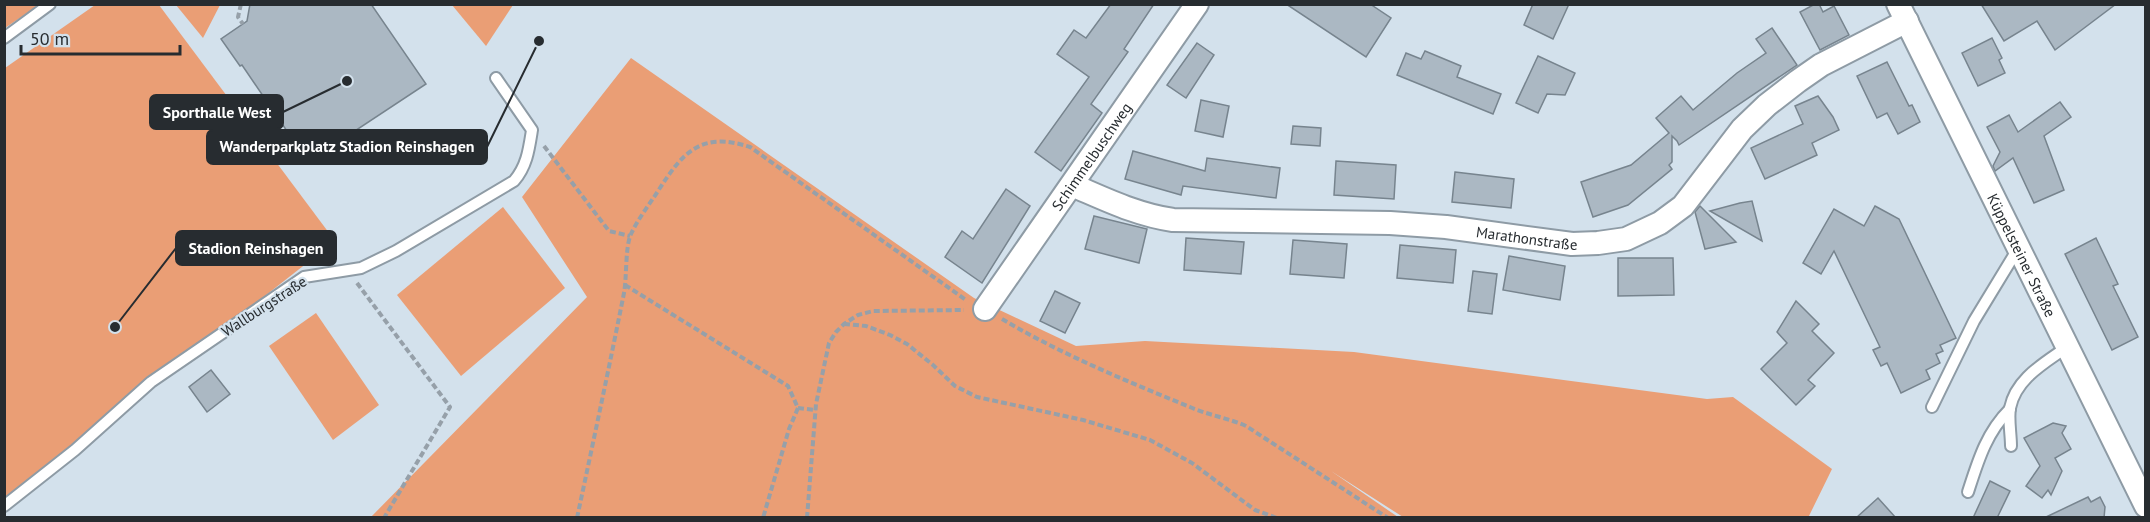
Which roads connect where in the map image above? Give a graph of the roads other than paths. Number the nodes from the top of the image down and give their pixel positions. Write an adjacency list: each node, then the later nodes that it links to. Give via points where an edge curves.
1 (50, 4): 4 (lane)
2 (1197, 4): 6 (street, Schimmelbuschweg)
3 (1903, 13): 6 (street, Marathonstraße, via 1767,105 1742,129 1683,206 1660,223 1626,239 1572,244 1390,223 1173,220 1136,212); 7 (street, Küppelsteiner Straße)
4 (4, 38)
5 (496, 78): 14 (lane, Wallburgstraße, via 532,130 524,170 514,181 361,268 304,277 151,382)
6 (1072, 185): 8 (street, Schimmelbuschweg)
7 (2019, 247): 9 (street, Küppelsteiner Straße); 10 (lane, via 1974,321)
8 (985, 309)
9 (2067, 347): 11 (lane, via 2029,375 2016,390); 15 (street, Küppelsteiner Straße)
10 (1932, 407)
11 (2010, 409): 12 (lane); 13 (lane, via 1996,422 1981,451)
12 (2011, 446)
13 (1968, 492)
14 (4, 506)
15 (2145, 506)

